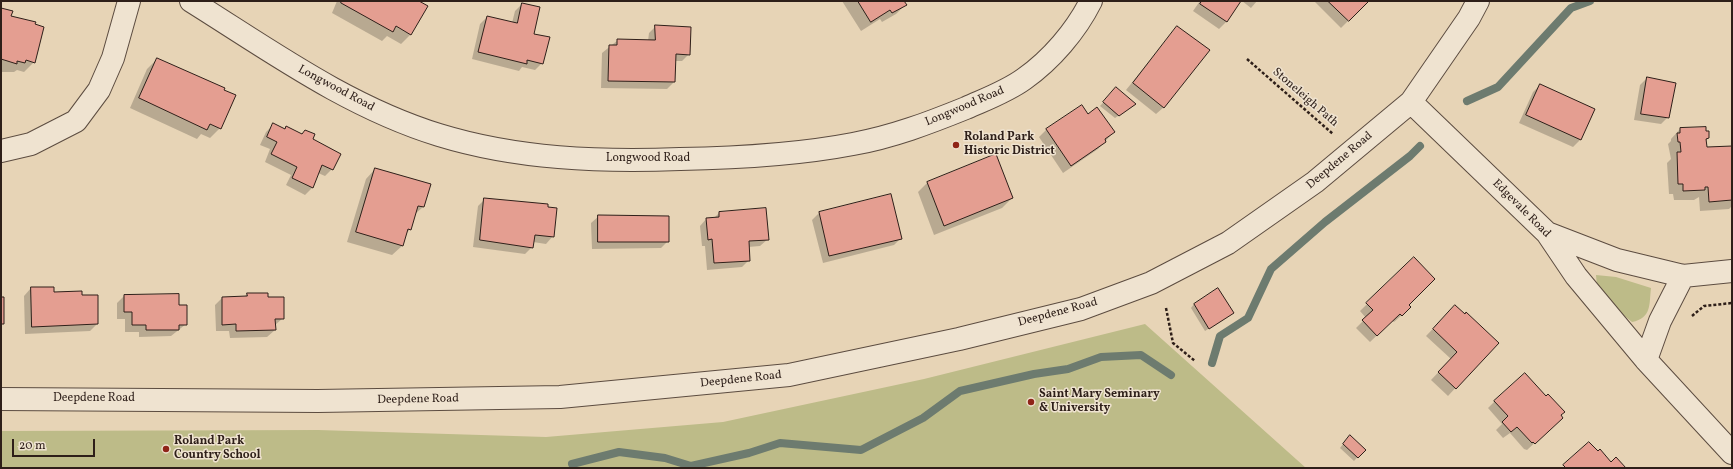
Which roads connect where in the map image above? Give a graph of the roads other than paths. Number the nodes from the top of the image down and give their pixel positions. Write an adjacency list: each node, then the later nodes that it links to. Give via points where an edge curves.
1 (129, 1): 6 (street, via 113,58 99,90 76,121 31,144)
2 (191, 1): 3 (street, Longwood Road, via 332,89 403,122 441,135 511,151 579,159 643,160 747,158 799,153 854,144 906,131 1004,92 1025,79 1067,38)
3 (1091, 1)
4 (1478, 1): 5 (street)
5 (1411, 102): 7 (street, Edgevale Road); 11 (street, Deepdene Road, via 1315,182 1228,243 1151,283 1081,309 959,339 789,375 560,397 318,401)
6 (1, 151)
7 (1547, 233): 9 (street, via 1617,260); 10 (street, Edgevale Road, via 1576,276)
8 (1732, 271): 9 (street)
9 (1683, 276): 10 (street, via 1660,321)
10 (1646, 360): 12 (street, Edgevale Road)
11 (1, 399)
12 (1732, 453)

